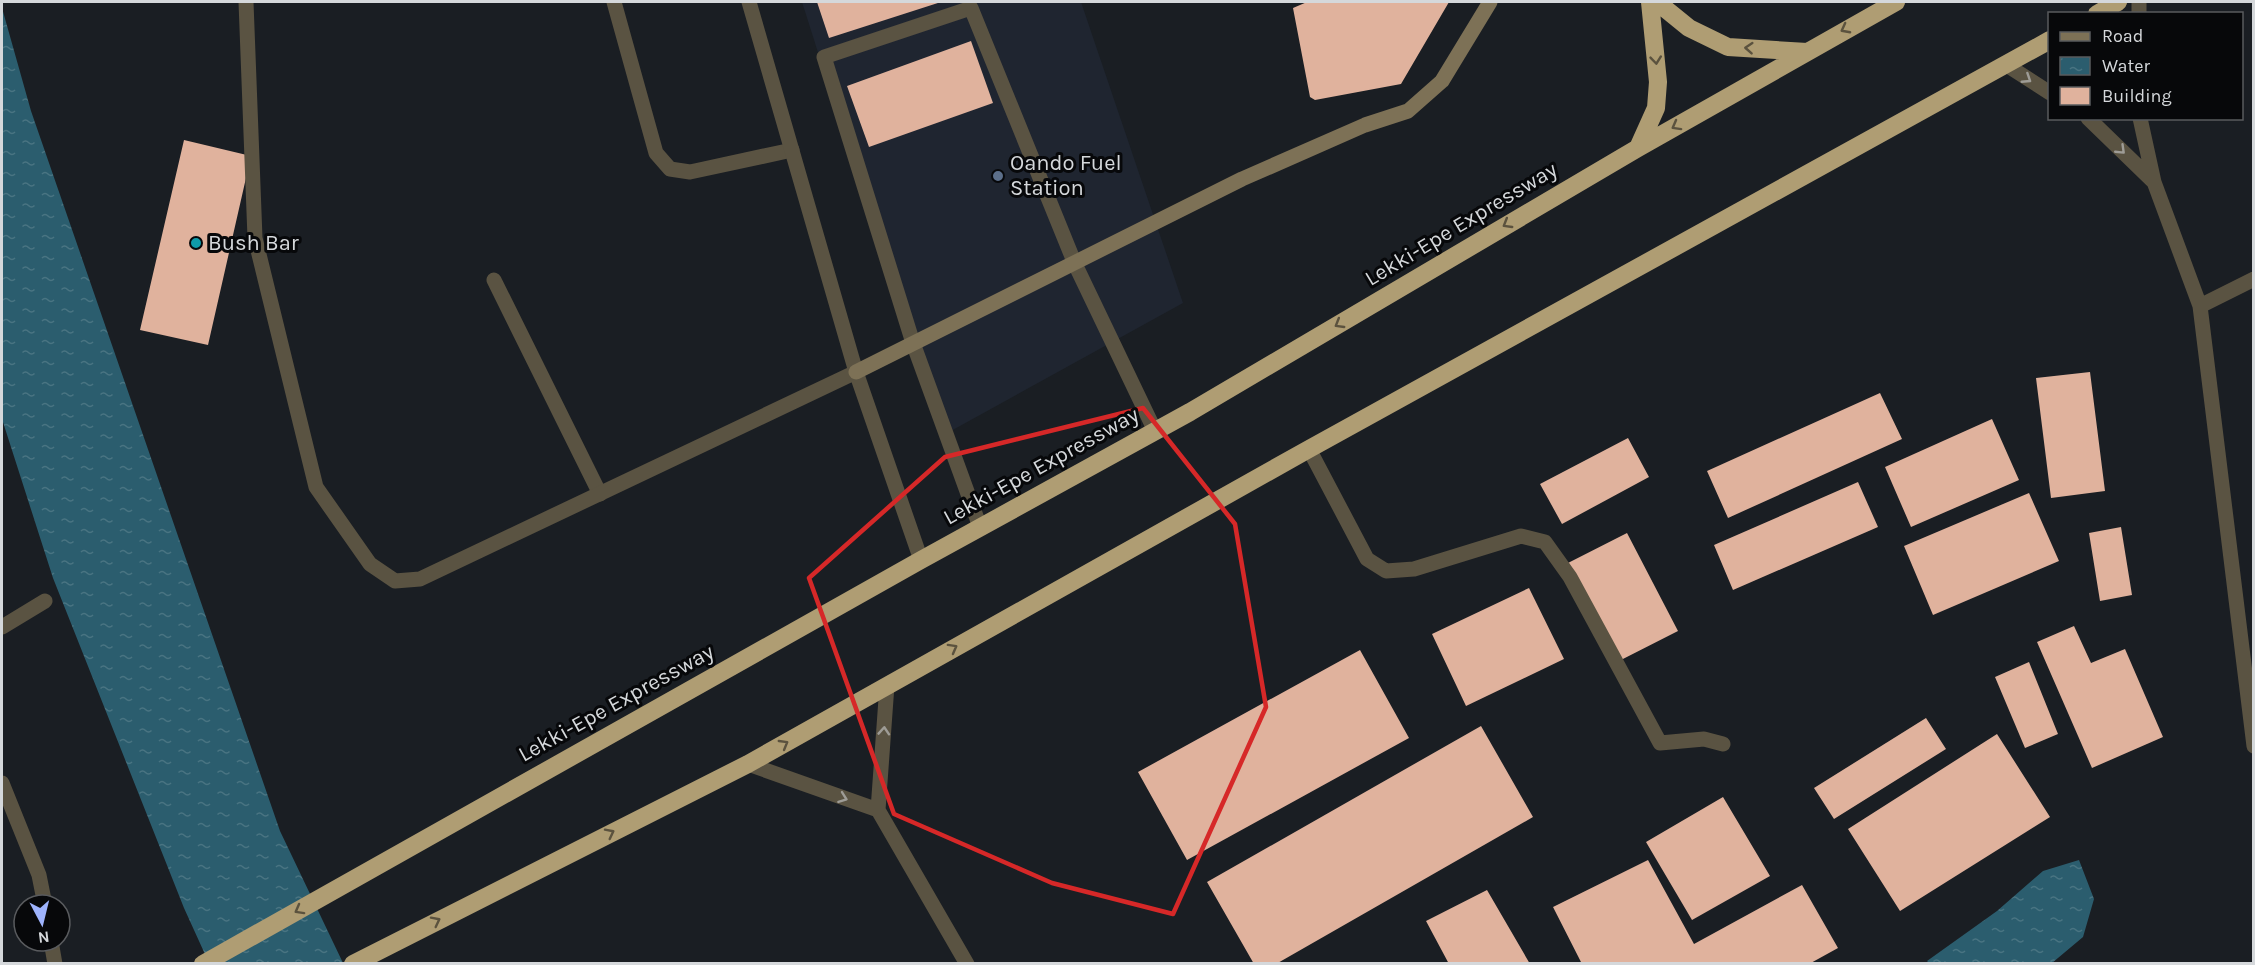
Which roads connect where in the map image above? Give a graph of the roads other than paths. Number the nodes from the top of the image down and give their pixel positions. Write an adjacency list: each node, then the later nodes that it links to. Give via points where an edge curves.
1 (246, 2): 27 (street, via 255,238 316,487 370,564 395,581 420,579)
2 (614, 2): 17 (street, via 656,153 670,169 690,172)
3 (749, 2): 17 (street)
4 (1490, 2): 19 (street, via 1442,81 1408,111 1365,125 1242,179)
5 (1650, 2): 16 (highway, one-way to 16, via 1657,99)
6 (1657, 2): 11 (highway, one-way to 6, via 1728,47 1689,28)
7 (1896, 2): 11 (highway, Lekki-Epe Expressway, one-way to 11)
8 (2118, 2): 9 (highway)
9 (2100, 12)
10 (2048, 41): 12 (highway)
11 (1807, 52): 16 (highway, Lekki-Epe Expressway, one-way to 16)
12 (2006, 64): 13 (street, one-way to 13); 26 (highway)
13 (2048, 92)
14 (2090, 120): 18 (street, one-way to 18)
15 (2140, 120): 18 (street)
16 (1638, 148): 25 (highway, Lekki-Epe Expressway, one-way to 25)
17 (792, 150): 24 (street)
18 (2154, 182): 22 (street)
19 (1075, 264): 23 (street); 23 (street, via 971,8 824,57); 25 (street)
20 (2253, 279): 22 (street)
21 (494, 280): 27 (street)
22 (2200, 306): 34 (street)
23 (913, 343): 24 (street); 28 (street)
24 (856, 372): 27 (street); 29 (street)
25 (1155, 431): 28 (highway, Lekki-Epe Expressway)
26 (1309, 449): 32 (highway, one-way to 26); 33 (street, via 1367,559 1386,571 1414,569 1521,536 1545,542 1570,577 1660,743 1704,739)
27 (600, 494)
28 (980, 527): 29 (highway, Lekki-Epe Expressway)
29 (921, 560): 39 (highway, Lekki-Epe Expressway, one-way to 39)
30 (45, 602): 31 (street)
31 (2, 627)
32 (887, 685): 35 (highway, one-way to 32); 37 (street, one-way to 32)
33 (1723, 744)
34 (2253, 746)
35 (748, 764): 37 (street, one-way to 37); 40 (highway, one-way to 35)
36 (2, 783): 38 (street)
37 (878, 810): 41 (street)
38 (43, 893)
39 (203, 963)
40 (353, 963)
41 (967, 963)

